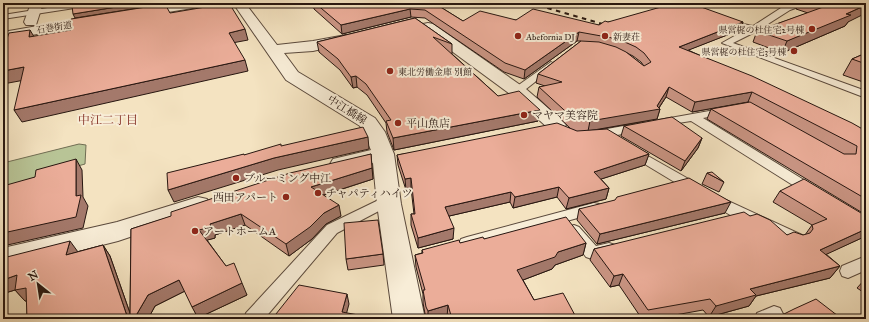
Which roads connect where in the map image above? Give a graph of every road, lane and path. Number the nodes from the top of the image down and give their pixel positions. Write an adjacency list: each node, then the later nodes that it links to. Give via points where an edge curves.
1 (94, 3): 6 (lane)
2 (156, 3): 3 (street, via 125,12)
3 (199, 3)
4 (239, 3): 13 (street, 中江橋線)
5 (805, 3): 10 (lane, via 787,8)
6 (34, 13): 7 (lane); 12 (street, 石巻街道); 12 (street, 石巻街道, via 110,14)
7 (3, 17)
8 (413, 20): 15 (street, via 420,22)
9 (740, 24): 10 (lane)
10 (754, 29): 16 (lane, via 726,43)
11 (363, 35): 13 (street, via 313,46)
12 (5, 36)
13 (272, 50): 22 (street, 中江橋線, via 292,76 368,122)
14 (559, 59): 15 (lane)
15 (517, 91): 19 (street, via 560,128)
16 (866, 95)
17 (740, 108): 18 (lane)
18 (694, 117): 20 (lane); 25 (lane)
19 (532, 130)
20 (606, 133): 21 (lane); 28 (lane, via 656,167)
21 (582, 136)
22 (389, 157): 23 (street); 26 (street, 中江橋線)
23 (316, 170)
24 (220, 198): 34 (street, via 118,231)
25 (826, 199)
26 (389, 200): 37 (lane, via 332,229); 38 (street, 中江橋線, via 407,259)
27 (606, 205): 29 (lane)
28 (742, 215): 30 (lane); 31 (lane)
29 (564, 216): 32 (lane, via 592,253); 33 (lane)
30 (720, 221)
31 (796, 239)
32 (622, 245)
33 (452, 247)
34 (3, 259)
35 (866, 264): 36 (lane)
36 (848, 271)
37 (253, 319)
38 (410, 319)

